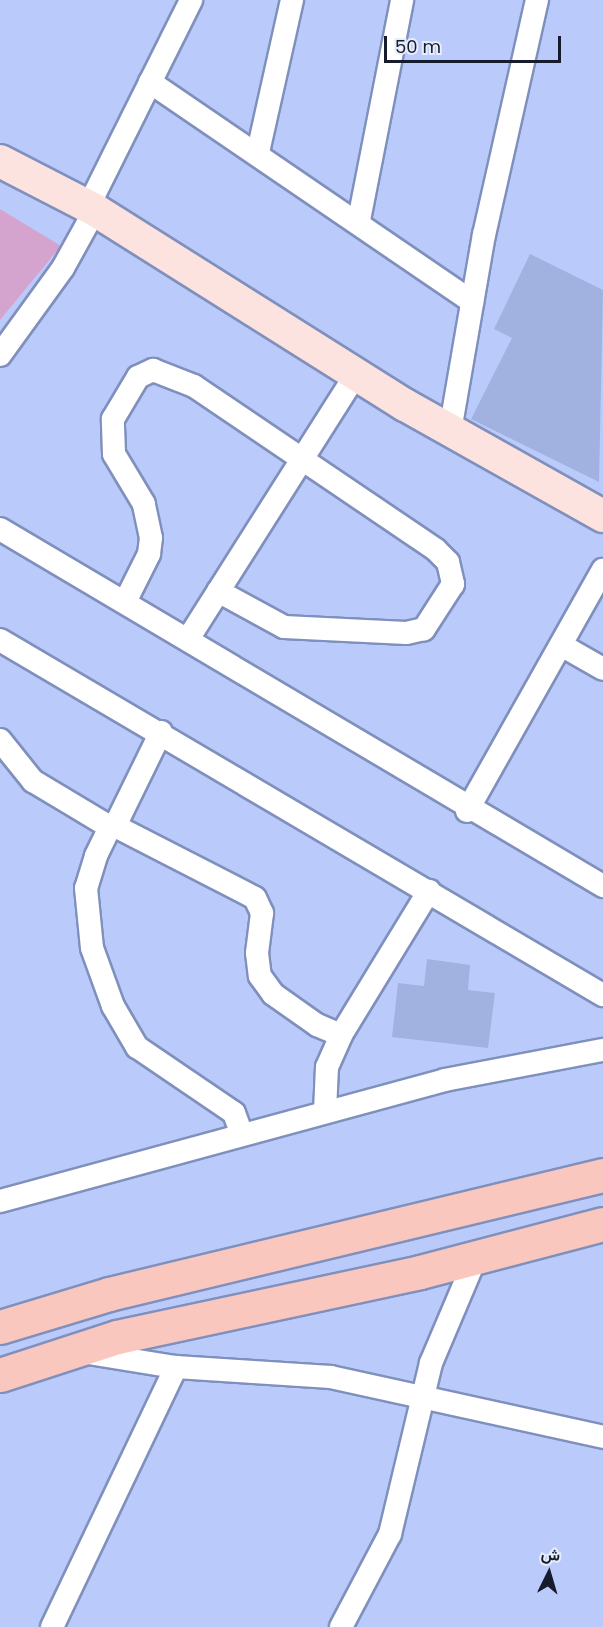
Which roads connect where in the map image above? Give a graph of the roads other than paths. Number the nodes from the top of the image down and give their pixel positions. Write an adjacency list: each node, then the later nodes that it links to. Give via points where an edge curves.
1 (191, 0): 5 (street)
2 (292, 0): 6 (street)
3 (402, 0): 9 (street)
4 (537, 0): 10 (street)
5 (150, 82): 6 (street); 8 (street)
6 (258, 152): 9 (street)
7 (0, 161): 8 (street)
8 (92, 209): 11 (street, via 63,268); 12 (street)
9 (359, 220): 10 (street)
10 (472, 302): 13 (street)
11 (0, 355)
12 (356, 374): 13 (street); 14 (street)
13 (450, 431): 15 (street)
14 (301, 458): 18 (street); 18 (street, via 436,550 453,573 449,596 424,629 415,632 322,633 264,620); 19 (street, via 175,376 153,370 138,377 120,405 112,438 114,454 139,491 150,522 149,554)
15 (603, 516)
16 (0, 529): 19 (street)
17 (603, 570): 22 (street)
18 (218, 591): 20 (street)
19 (125, 602): 20 (street)
20 (188, 639): 26 (street)
21 (0, 640): 24 (street)
22 (561, 645): 23 (street); 26 (street)
23 (603, 669)
24 (161, 732): 27 (street); 29 (street)
25 (0, 740): 27 (street, via 33,781)
26 (467, 811): 28 (street)
27 (112, 826): 31 (street, via 255,898 262,913 256,961 264,983 303,1016); 34 (street, via 89,873 86,907 92,948 113,1006 137,1047 234,1113)
28 (603, 886)
29 (429, 891): 30 (street); 31 (street)
30 (603, 995)
31 (341, 1035): 33 (street, via 327,1067)
32 (603, 1050): 33 (street, via 445,1080)
33 (325, 1112): 34 (street)
34 (242, 1135): 36 (street)
35 (603, 1175): 39 (main road, via 109,1294)
36 (0, 1201)
37 (603, 1224): 38 (main road)
38 (476, 1257): 40 (main road); 43 (street)
39 (0, 1327)
40 (74, 1350): 41 (street); 42 (main road)
41 (176, 1367): 43 (street, via 279,1370); 45 (street)
42 (0, 1376)
43 (422, 1395): 44 (street); 46 (street, via 390,1534)
44 (603, 1437)
45 (52, 1627)
46 (341, 1627)

